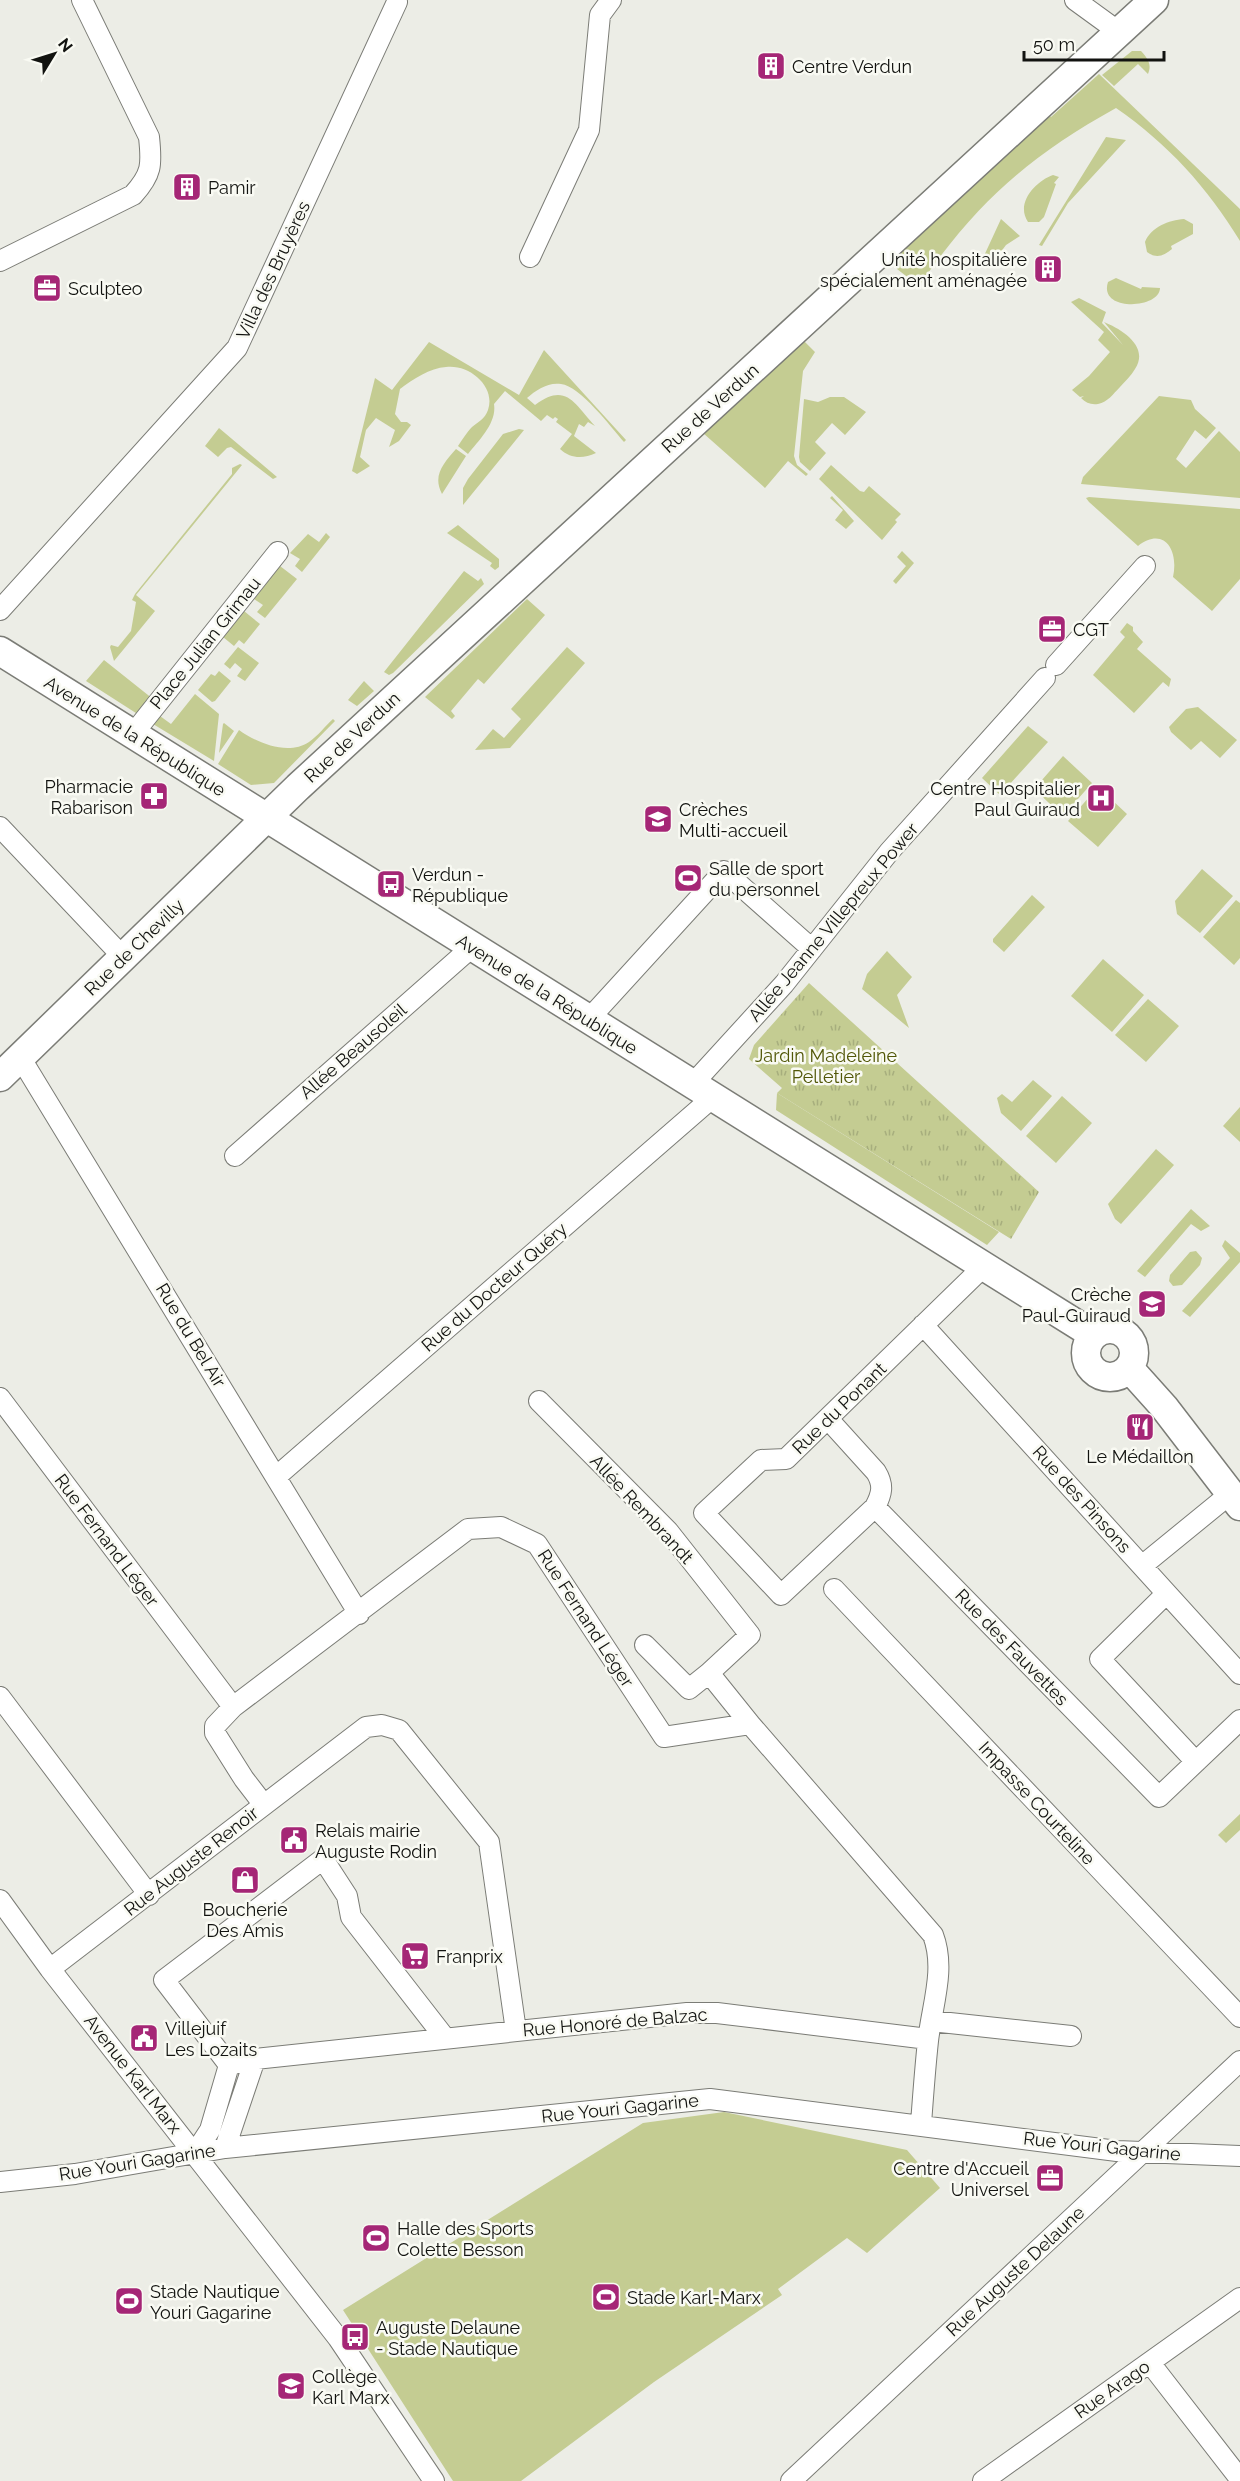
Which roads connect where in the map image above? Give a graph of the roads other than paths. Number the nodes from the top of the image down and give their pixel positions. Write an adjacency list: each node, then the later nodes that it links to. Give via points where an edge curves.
1 (82, 0): 8 (street, via 149,137 152,158 146,180 133,195)
2 (611, 0): 7 (street, via 600,15 589,130)
3 (1075, 0): 6 (street)
4 (1154, 0): 6 (street, Rue de Verdun)
5 (397, 2): 11 (street, Villa des Bruyères, via 237,348)
6 (1119, 32): 14 (street, Rue de Verdun)
7 (530, 257)
8 (0, 261)
9 (278, 552): 13 (street, Place Julian Grimau)
10 (1145, 566): 17 (street, Allée Jeanne Villepreux Power, via 889,852)
11 (0, 610)
12 (0, 651): 13 (street, Avenue de la République)
13 (134, 734): 14 (street, Avenue de la République)
14 (267, 817): 16 (street, Avenue de la République); 18 (street, Rue de Chevilly)
15 (0, 827): 18 (street)
16 (472, 947): 19 (street, Avenue de la République); 23 (street, Allée Beausoleil)
17 (812, 949): 19 (street, via 724,871); 22 (street, Allée Jeanne Villepreux Power, via 700,1076)
18 (124, 958): 20 (street, Rue de Chevilly)
19 (588, 1020): 22 (street, Avenue de la République)
20 (20, 1057): 21 (street, Rue de Chevilly); 29 (street, Rue du Bel Air)
21 (0, 1077)
22 (703, 1092): 24 (street, Avenue de la République); 29 (street, Rue du Docteur Quéry)
23 (235, 1156)
24 (983, 1267): 25 (street, Rue du Ponant); 30 (street, Avenue de la République, via 1094,1335 1086,1349 1093,1371 1116,1377 1129,1368)
25 (923, 1325): 28 (street, Rue du Ponant); 32 (street, Rue des Pinsons)
26 (0, 1398): 40 (street, Rue Fernand Léger)
27 (539, 1401): 37 (street, Allée Rembrandt, via 668,1531 750,1635)
28 (828, 1419): 31 (street, via 882,1481 882,1495); 31 (street, Rue du Ponant, via 786,1459 761,1460 704,1514 781,1595)
29 (277, 1476): 35 (street, Rue du Bel Air)
30 (1235, 1500): 32 (street)
31 (875, 1507): 43 (street, Rue des Fauvettes, via 1159,1797)
32 (1143, 1565): 34 (street, Rue des Pinsons)
33 (834, 1589): 48 (street, Impasse Courteline)
34 (1166, 1594): 38 (street, Rue des Pinsons); 43 (street, via 1100,1659)
35 (359, 1614): 40 (street, Rue Fernand Léger); 41 (street, Rue Fernand Léger, via 468,1529 501,1527 537,1544 664,1737)
36 (645, 1645): 37 (street, Allée Rembrandt, via 689,1689)
37 (709, 1673): 41 (street)
38 (1240, 1674)
39 (0, 1697): 45 (street)
40 (233, 1707): 44 (street, Rue Auguste Renoir, via 215,1726 215,1733)
41 (750, 1724): 49 (street, via 933,1935 939,1965)
42 (1236, 1731): 43 (street, Rue des Fauvettes)
43 (1196, 1762)
44 (264, 1805): 45 (street, Rue Auguste Renoir); 50 (street, via 366,1727 382,1725 399,1730 489,1842)
45 (149, 1895): 47 (street, Rue Auguste Renoir)
46 (0, 1900): 47 (street, Avenue Karl Marx)
47 (50, 1969): 58 (street, Avenue Karl Marx)
48 (1240, 2017)
49 (930, 2030): 50 (street, Rue Honoré de Balzac, via 687,2013); 51 (street, Rue Honoré de Balzac); 56 (street)
50 (516, 2031): 52 (street, Rue Honoré de Balzac)
51 (1071, 2036)
52 (445, 2038): 53 (street, Rue Honoré de Balzac); 55 (street, via 351,1917 347,1896 323,1859 164,1980)
53 (255, 2059): 55 (street, Rue Honoré de Balzac); 57 (street)
54 (1240, 2061): 59 (street, Rue Auguste Delaune)
55 (229, 2065): 58 (street, via 210,2130)
56 (921, 2124): 57 (street, Rue Youri Gagarine, via 710,2098); 59 (street, Rue Youri Gagarine)
57 (225, 2148): 58 (street, Rue Youri Gagarine)
58 (195, 2153): 61 (street, Rue Youri Gagarine, via 75,2174); 65 (street, Avenue Karl Marx, via 338,2338)
59 (1141, 2153): 60 (street, Rue Youri Gagarine); 66 (street, Rue Auguste Delaune)
60 (1240, 2156)
61 (0, 2182)
62 (1240, 2298): 63 (street, Rue Arago)
63 (1149, 2363): 64 (street); 67 (street, Rue Arago)
64 (1230, 2477)
65 (434, 2481)
66 (791, 2481)
67 (983, 2481)

